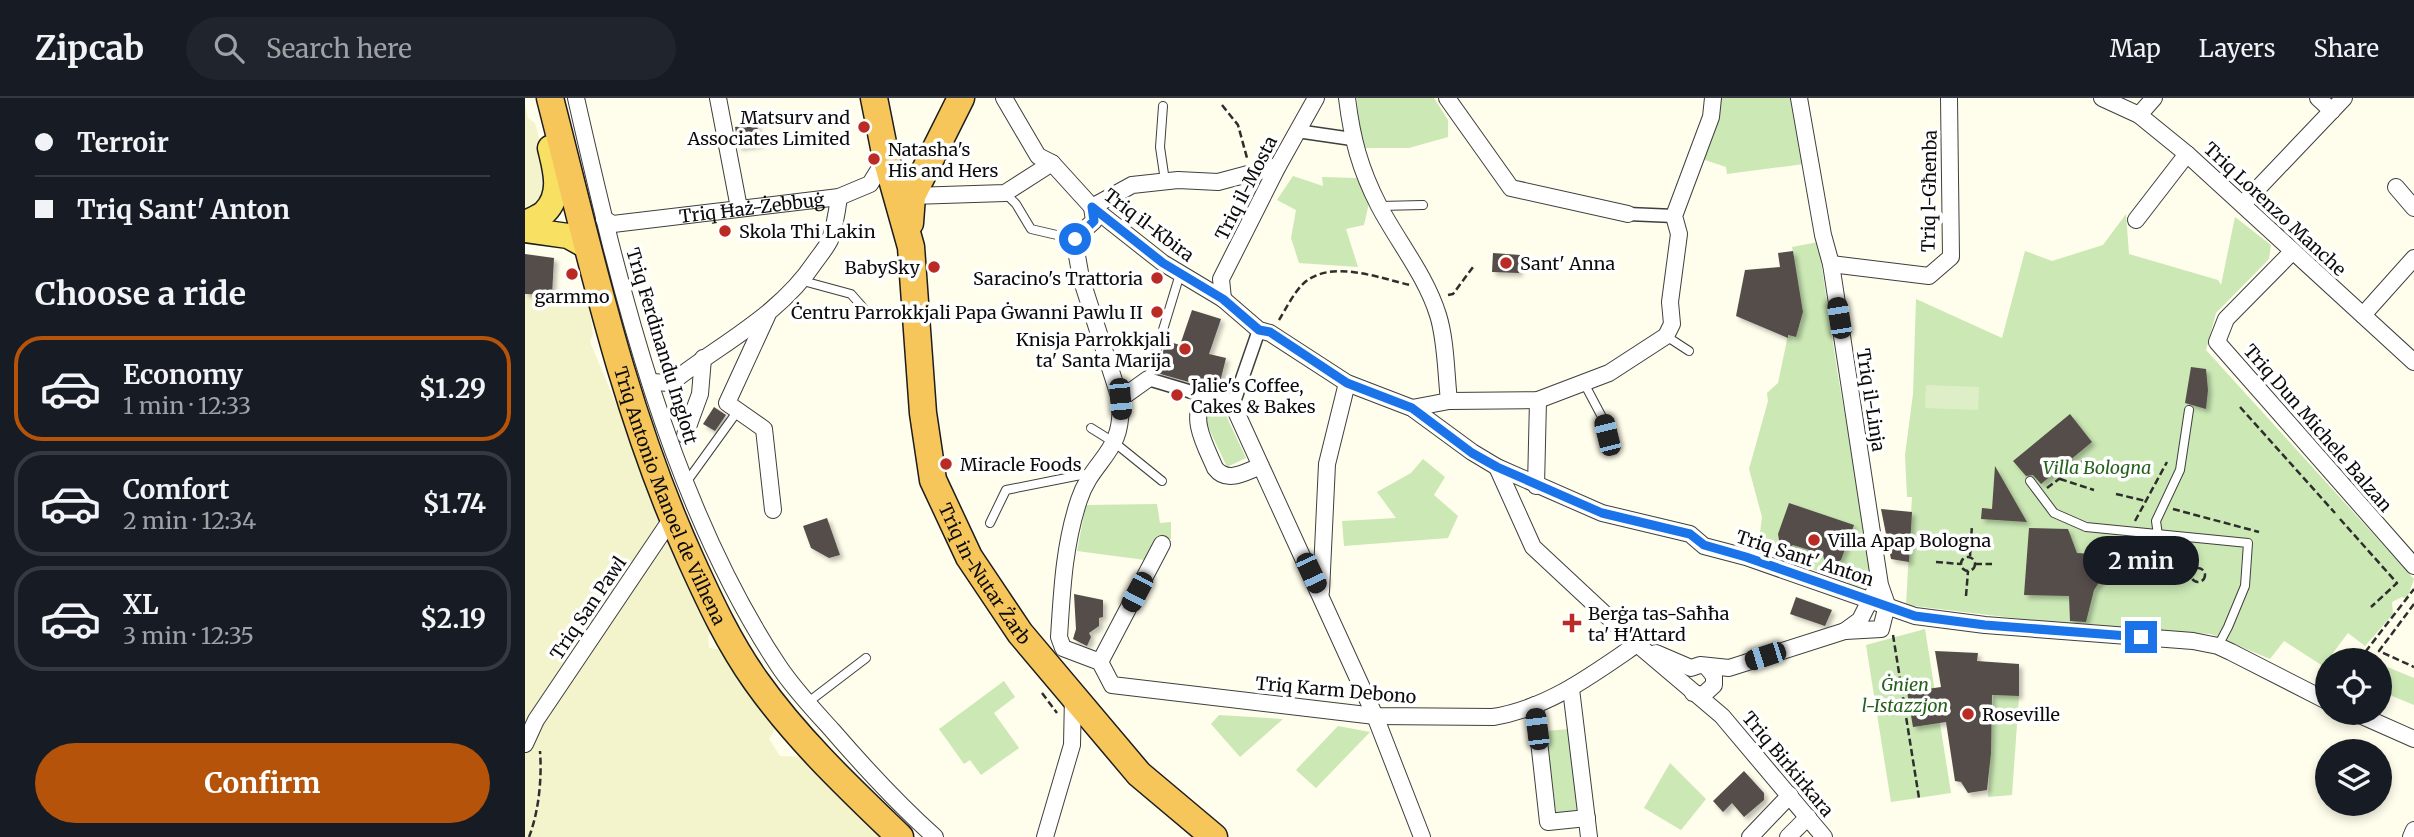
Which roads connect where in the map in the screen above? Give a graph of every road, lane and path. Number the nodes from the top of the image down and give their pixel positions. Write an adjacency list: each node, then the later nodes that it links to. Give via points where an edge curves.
1 (539, 98): 44 (main road, via 557,179 544,213)
2 (550, 98): 48 (highway, Triq Antonio Manoel de Vilhena)
3 (576, 98): 42 (street, Triq Ferdinandu Inglott)
4 (718, 98): 38 (street)
5 (874, 98): 25 (highway)
6 (961, 98): 32 (highway)
7 (1004, 98): 26 (street, Triq il-Kbira, via 1038,156)
8 (1316, 98): 22 (street, Triq il-Mosta)
9 (1347, 98): 23 (street)
10 (1447, 98): 40 (street, via 1511,188)
11 (1713, 98): 41 (street, via 1711,117)
12 (1799, 98): 51 (street, Triq il-Linja)
13 (1949, 98): 51 (street, Triq l-Għenba, via 1951,257 1929,276)
14 (2102, 98): 21 (street, Triq Lorenzo Manche)
15 (2154, 98): 21 (street)
16 (2318, 98): 20 (street)
17 (2344, 98): 20 (street)
18 (1222, 105): 28 (path, via 1238,125)
19 (1163, 106): 29 (lane, via 1160,147)
20 (2332, 111): 34 (street)
21 (2139, 116): 24 (street, Triq Lorenzo Manche)
22 (1297, 131): 23 (street); 27 (street, Triq il-Mosta)
23 (1352, 139): 36 (street)
24 (2187, 154): 34 (street, Triq Lorenzo Manche); 43 (street)
25 (886, 158): 33 (street, Triq Ħaż-Żebbuġ, via 870,184); 47 (highway)
26 (1052, 163): 31 (street); 37 (street, Triq il-Kbira)
27 (1278, 166): 28 (street); 56 (street, Triq il-Mosta, via 1221,279)
28 (1251, 174): 29 (street, via 1217,182)
29 (1165, 181): 37 (street, via 1132,185)
30 (2396, 187): 39 (street)
31 (1005, 193): 32 (street); 46 (lane, via 1031,229)
32 (912, 196): 47 (highway)
33 (839, 197): 38 (street, Triq Ħaż-Żebbuġ); 54 (street, via 829,242)
34 (2243, 204): 49 (street, Triq Lorenzo Manche)
35 (1423, 205): 36 (lane)
36 (1379, 206): 55 (street)
37 (1092, 207): 46 (street, via 1094,221); 53 (street, Triq il-Kbira)
38 (739, 208): 42 (street, Triq Ħaż-Żebbuġ, via 613,224)
39 (2414, 208)
40 (1628, 214): 41 (street)
41 (1674, 216): 61 (street, via 1679,234 1670,302 1672,324)
42 (604, 219): 66 (street, Triq Ferdinandu Inglott)
43 (2136, 220)
44 (525, 223)
45 (525, 230): 48 (main road, via 568,236)
46 (1075, 239): 70 (street, via 1081,278)
47 (910, 243): 140 (highway, Triq in-Nutar Żarb, via 923,414 933,480 969,557)
48 (589, 247): 99 (highway, Triq Antonio Manoel de Vilhena, via 625,388)
49 (2292, 252): 58 (street, Triq Lorenzo Manche); 112 (street, Triq Dun Michele Balzan, via 2226,319 2217,342)
50 (2414, 258): 58 (street)
51 (1831, 264): 115 (street, Triq il-Linja)
52 (1473, 267): 55 (path, via 1453,294 1439,298)
53 (1180, 274): 56 (street, Triq il-Kbira); 65 (lane)
54 (803, 281): 57 (lane, via 851,294); 59 (street)
55 (1427, 290): 60 (path, via 1365,275 1329,272 1304,283); 73 (street, via 1439,316)
56 (1223, 299): 60 (street, Triq il-Kbira)
57 (866, 311)
58 (2363, 315): 64 (street, Triq Lorenzo Manche)
59 (767, 316): 63 (street); 74 (street)
60 (1265, 331): 67 (street, Triq il-Kbira); 72 (street)
61 (1666, 336): 62 (lane); 68 (street, via 1609,373)
62 (1689, 351)
63 (703, 358): 66 (street, via 671,383); 69 (street)
64 (2414, 362)
65 (1148, 379): 70 (street); 72 (street)
66 (651, 382): 90 (street, Triq Ferdinandu Inglott)
67 (1347, 383): 76 (street, Triq il-Kbira); 117 (street, via 1327,464)
68 (1584, 383): 71 (street); 80 (lane)
69 (700, 394): 74 (street); 79 (street)
70 (1120, 399): 81 (street)
71 (1538, 400): 73 (street); 91 (street)
72 (1223, 401): 84 (street); 84 (street, via 1204,402 1198,411 1215,468 1226,477)
73 (1450, 401): 76 (street)
74 (732, 407): 90 (lane); 97 (street, via 764,429)
75 (2241, 407): 98 (path)
76 (1412, 408): 85 (street, Triq Sant' Anton)
77 (2189, 410): 96 (lane, via 2181,470)
78 (1091, 428): 81 (lane)
79 (685, 435)
80 (1607, 435)
81 (1115, 443): 86 (street); 88 (lane)
82 (2088, 457): 87 (path)
83 (2167, 462): 95 (path)
84 (1261, 466): 117 (street)
85 (1497, 467): 91 (street, Triq Sant' Anton); 127 (street, Triq Birkirkara, via 1533,547)
86 (1094, 473): 101 (lane, via 1006,490); 131 (street, Triq Karm Debono, via 1080,495 1069,529 1059,638 1071,653)
87 (2059, 479): 92 (path); 93 (path)
88 (1162, 481)
89 (2030, 481): 105 (lane, via 2054,513 2087,527)
90 (685, 484): 138 (street, via 742,605 778,666)
91 (1536, 486): 119 (street, Triq Sant' Anton, via 1602,513 1690,534 1704,545)
92 (2044, 490)
93 (2094, 490)
94 (2116, 494): 95 (path)
95 (2146, 501): 103 (path)
96 (2163, 507): 104 (path); 105 (lane)
97 (773, 510)
98 (2335, 513)
99 (672, 518): 143 (street, Triq San Pawl); 153 (highway, Triq Antonio Manoel de Vilhena, via 719,622 755,681 799,736)
100 (2340, 519): 122 (path, via 2397,583)
101 (990, 523)
102 (1972, 525): 107 (path)
103 (2132, 526)
104 (2259, 532)
105 (2158, 535): 128 (lane, via 2248,542 2245,586)
106 (1161, 544): 131 (street)
107 (1970, 557): 109 (path); 110 (path)
108 (1936, 562): 109 (path)
109 (1961, 564): 114 (path)
110 (1975, 564): 111 (path); 114 (path)
111 (1992, 564)
112 (2414, 566)
113 (2192, 570): 113 (path, via 2201,568 2203,579 2193,580)
114 (1968, 571): 118 (path)
115 (1880, 584): 119 (street); 121 (street, Triq il-Linja)
116 (2414, 589): 129 (path)
117 (1321, 594): 141 (street)
118 (1966, 596)
119 (1869, 599): 121 (street, Triq Sant' Anton); 125 (street, via 1860,620)
120 (2414, 604): 123 (path)
121 (1887, 605): 125 (street, via 1881,629); 128 (street, Triq Sant' Anton, via 1915,616 1985,625)
122 (2371, 607)
123 (2408, 614): 124 (path); 132 (path, via 2379,651)
124 (2414, 616)
125 (1845, 631): 133 (street)
126 (1894, 637): 148 (path)
127 (1637, 644): 133 (street, Triq Birkirkara); 135 (street, Triq Karm Debono); 136 (street, Triq Birkirkara)
128 (2218, 646): 137 (street, Triq Sant' Anton)
129 (2368, 648)
130 (866, 657): 138 (lane)
131 (1100, 663): 141 (street, Triq Karm Debono, via 1112,685)
132 (2414, 667)
133 (1706, 676): 136 (street, via 1703,695); 136 (street, via 1686,676); 142 (street, Triq Birkirkara)
134 (1038, 687): 140 (path)
135 (1571, 689): 139 (street, Triq Karm Debono); 150 (street)
136 (1690, 689): 142 (street, Triq Birkirkara)
137 (2315, 695)
138 (807, 703): 154 (street)
139 (1535, 705): 141 (street, Triq Karm Debono, via 1493,717); 150 (street, via 1548,822)
140 (1067, 706): 155 (street, via 1072,745); 156 (highway, Triq in-Nutar Żarb)
141 (1375, 716): 157 (street)
142 (1722, 716): 147 (street, Triq Birkirkara)
143 (536, 720): 146 (street, Triq San Pawl); 152 (path, via 540,780)
144 (2382, 725): 145 (street)
145 (2414, 739)
146 (525, 744)
147 (1790, 795): 149 (street, Triq Birkirkara); 159 (street)
148 (1919, 798)
149 (1808, 817): 160 (street); 161 (street, Triq Birkirkara)
150 (1587, 818): 158 (street)
151 (2414, 830): 162 (street)
152 (529, 837)
153 (900, 837)
154 (935, 837)
155 (1045, 837)
156 (1214, 837)
157 (1422, 837)
158 (1589, 837)
159 (1750, 837)
160 (1788, 837)
161 (1824, 837)
162 (2411, 837)

